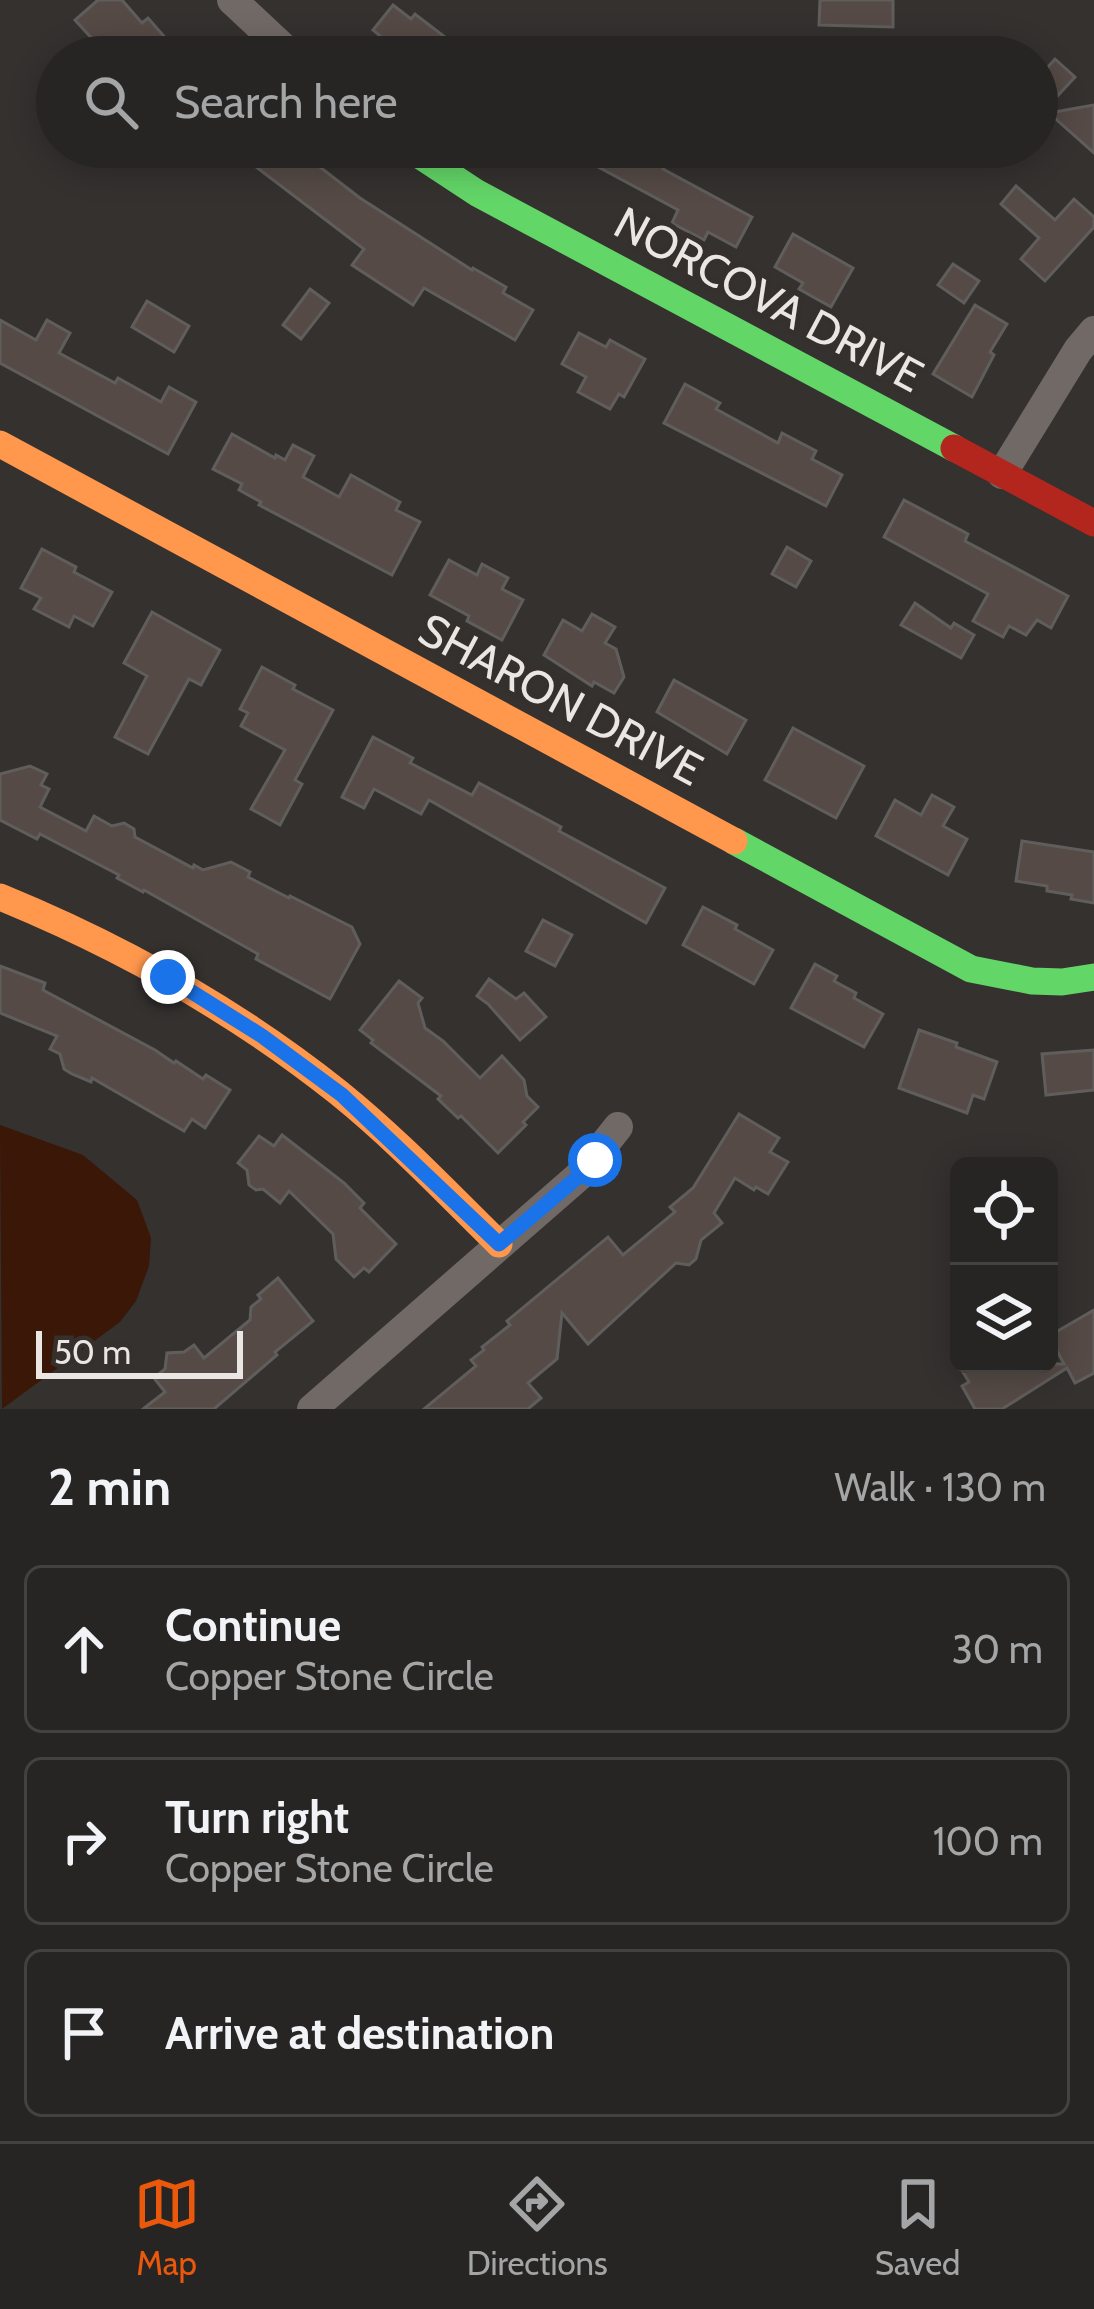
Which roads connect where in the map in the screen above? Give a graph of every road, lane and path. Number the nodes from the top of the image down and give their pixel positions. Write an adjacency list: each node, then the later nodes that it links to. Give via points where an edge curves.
1 (232, 0): 2 (street)
2 (271, 36)
3 (438, 168): 6 (street, NORCOVA DRIVE)
4 (1094, 331): 6 (street)
5 (0, 444): 9 (street, SHARON DRIVE, via 971,968 1014,981)
6 (1002, 474): 7 (street, NORCOVA DRIVE)
7 (1094, 523)
8 (0, 897): 11 (street, via 168,977 262,1036 342,1095)
9 (1094, 977)
10 (618, 1127): 11 (street, via 579,1176)
11 (499, 1244): 12 (street)
12 (312, 1409)

